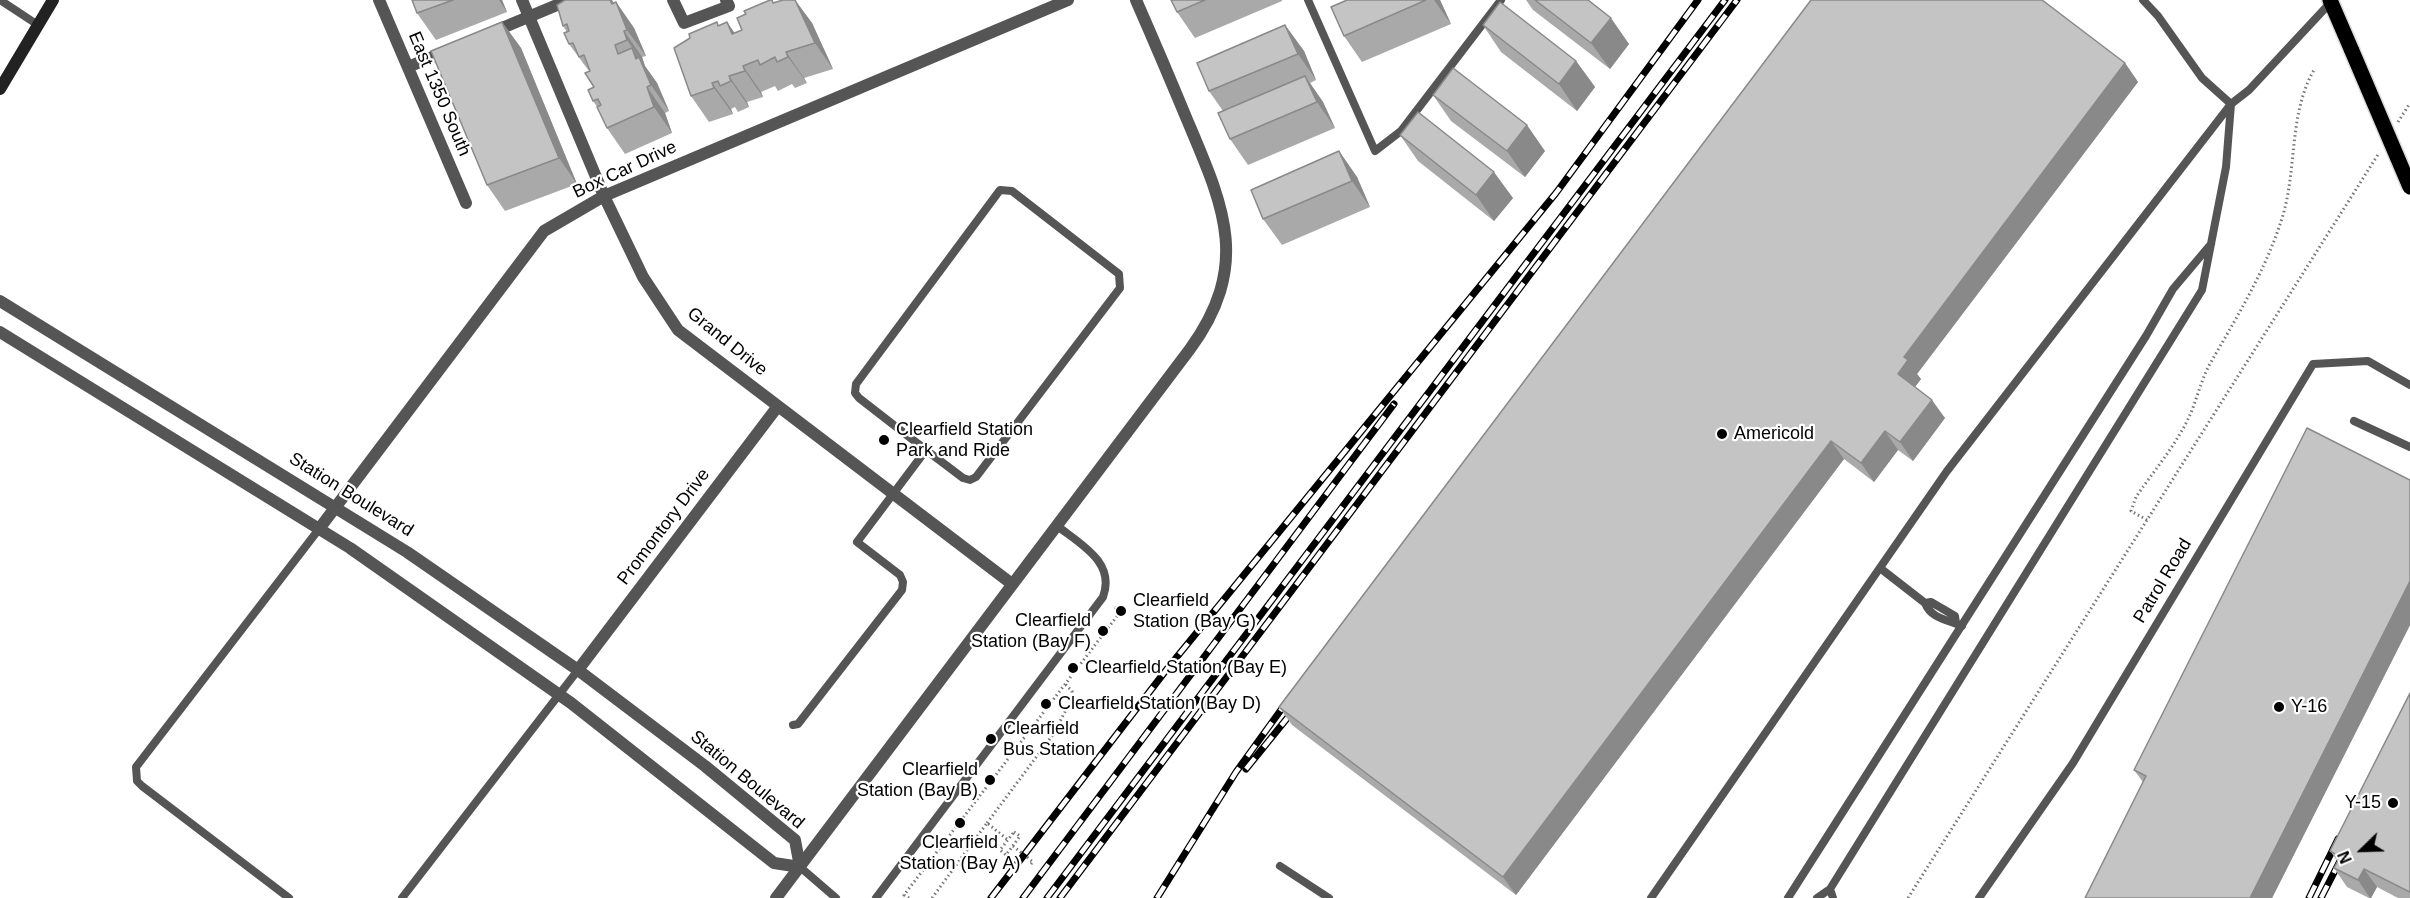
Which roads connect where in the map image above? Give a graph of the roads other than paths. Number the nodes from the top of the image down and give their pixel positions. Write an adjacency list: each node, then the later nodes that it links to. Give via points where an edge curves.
1 (0, 0): 15 (lane)
2 (52, 0): 15 (main road)
3 (379, 0): 16 (street, East 1350 South)
4 (522, 0): 14 (street, Grand Drive)
5 (569, 0): 14 (street)
6 (672, 0): 7 (street, via 684,22 729,6)
7 (726, 0)
8 (1068, 0): 20 (street, Box Car Drive)
9 (1136, 0): 32 (street, via 1215,186 1226,230 1226,261 1217,301 1200,335)
10 (1308, 0): 11 (lane, via 1375,151 1401,131)
11 (1502, 0)
12 (2143, 0): 18 (lane, via 2202,78)
13 (2331, 1): 18 (lane, via 2249,90); 19 (main road, bridge)
14 (529, 16): 16 (street); 20 (street, Grand Drive)
15 (38, 25): 17 (main road)
16 (408, 68): 21 (street, East 1350 South)
17 (2, 83)
18 (2231, 104): 22 (lane, via 2226,167); 34 (lane, via 1962,453)
19 (2410, 187)
20 (604, 196): 26 (street, Grand Drive, via 643,277 678,330); 31 (street, Box Car Drive, via 544,231)
21 (466, 203)
22 (2211, 243): 36 (lane, via 2173,289); 42 (lane, via 2202,290)
23 (0, 301): 31 (street, Station Boulevard)
24 (0, 332): 33 (street)
25 (2410, 385): 53 (lane, Patrol Road, via 2368,361 2313,364 2073,763)
26 (778, 406): 30 (street, Grand Drive); 37 (street, Promontory Drive)
27 (2354, 421): 28 (lane)
28 (2410, 447)
29 (926, 450): 29 (lane, via 963,478 976,477 1120,288 1119,274 1012,191 1000,190 856,384 859,398); 30 (lane)
30 (893, 494): 35 (street, Grand Drive); 39 (lane, via 857,542 900,575 902,590 798,724)
31 (336, 508): 33 (street, Box Car Drive); 37 (street, Station Boulevard)
32 (1056, 525): 35 (street); 47 (lane, via 1104,567 1107,585 1101,600)
33 (319, 529): 38 (street); 43 (lane, via 136,767 135,774 141,786)
34 (1880, 568): 36 (lane, via 1925,603 1931,602 1955,616); 49 (lane)
35 (1012, 584): 41 (street)
36 (1959, 625): 50 (lane)
37 (578, 670): 38 (lane); 41 (street, Station Boulevard, via 795,840)
38 (559, 695): 41 (street, via 774,863); 44 (lane)
39 (793, 725)
40 (1280, 866): 48 (lane)
41 (800, 867): 45 (street); 46 (lane)
42 (1830, 889): 51 (lane); 52 (lane)
43 (289, 898)
44 (402, 898)
45 (776, 898)
46 (836, 898)
47 (876, 898)
48 (1329, 898)
49 (1651, 898)
50 (1788, 898)
51 (1817, 898)
52 (1833, 898)
53 (1978, 898)

